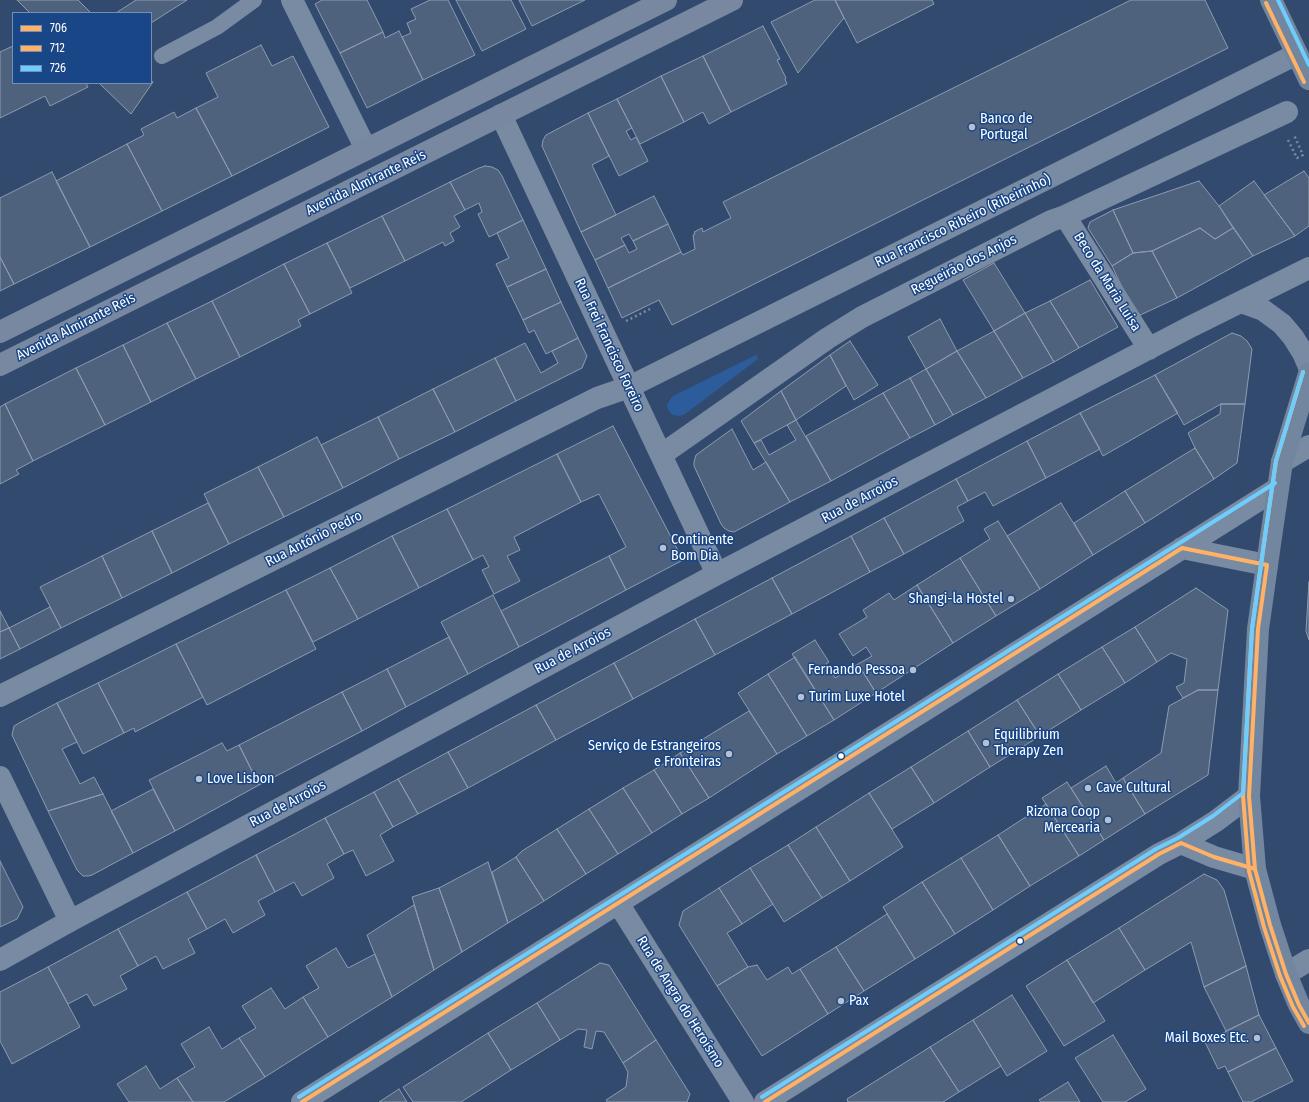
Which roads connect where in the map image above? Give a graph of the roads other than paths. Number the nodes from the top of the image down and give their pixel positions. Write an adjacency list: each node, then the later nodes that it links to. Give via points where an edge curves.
1 (254, 0): 7 (lane, via 217,27)
2 (292, 0): 12 (street)
3 (666, 0): 9 (main road, Avenida Almirante Reis)
4 (732, 0): 11 (main road, Avenida Almirante Reis)
5 (1271, 0): 6 (main road)
6 (1297, 54): 8 (main road); 21 (street, Rua Francisco Ribeiro (Ribeirinho))
7 (162, 56)
8 (1309, 79)
9 (489, 88): 11 (main road); 12 (main road, Avenida Almirante Reis)
10 (1288, 112): 13 (street, Regueirão dos Anjos)
11 (501, 115): 18 (main road, Avenida Almirante Reis); 21 (street, Rua Frei Francisco Foreiro)
12 (366, 149): 16 (main road, Avenida Almirante Reis)
13 (1065, 216): 17 (street, Beco da Maria Luisa); 23 (street, Regueirão dos Anjos, via 1044,224 828,338)
14 (1309, 268): 15 (street, Rua de Arroios)
15 (1241, 302): 17 (street, Rua de Arroios); 19 (street, via 1263,310 1282,324 1303,352)
16 (0, 332)
17 (1149, 348): 28 (street, Rua de Arroios)
18 (0, 365)
19 (1309, 367)
20 (1309, 374): 24 (main road)
21 (629, 387): 23 (street, Rua Frei Francisco Foreiro); 29 (street, Rua António Pedro, via 597,398)
22 (1309, 446): 24 (street)
23 (661, 455): 28 (street, Rua Frei Francisco Foreiro)
24 (1282, 462): 25 (main road)
25 (1278, 488): 26 (street); 27 (main road)
26 (1182, 548): 27 (street); 34 (street)
27 (1267, 565): 31 (main road, via 1258,629)
28 (717, 574): 35 (street, Rua de Arroios)
29 (0, 696)
30 (0, 777): 35 (street)
31 (1249, 796): 32 (street); 33 (main road)
32 (1181, 843): 33 (street, via 1214,857); 42 (street, via 1159,854)
33 (1255, 869): 38 (main road)
34 (618, 903): 40 (street); 41 (street, Rua de Angra do Heroísmo)
35 (70, 921): 36 (street, Rua de Arroios)
36 (0, 960)
37 (1309, 960): 38 (street)
38 (1286, 974): 39 (main road)
39 (1309, 1023)
40 (302, 1102)
41 (743, 1102)
42 (765, 1102)

